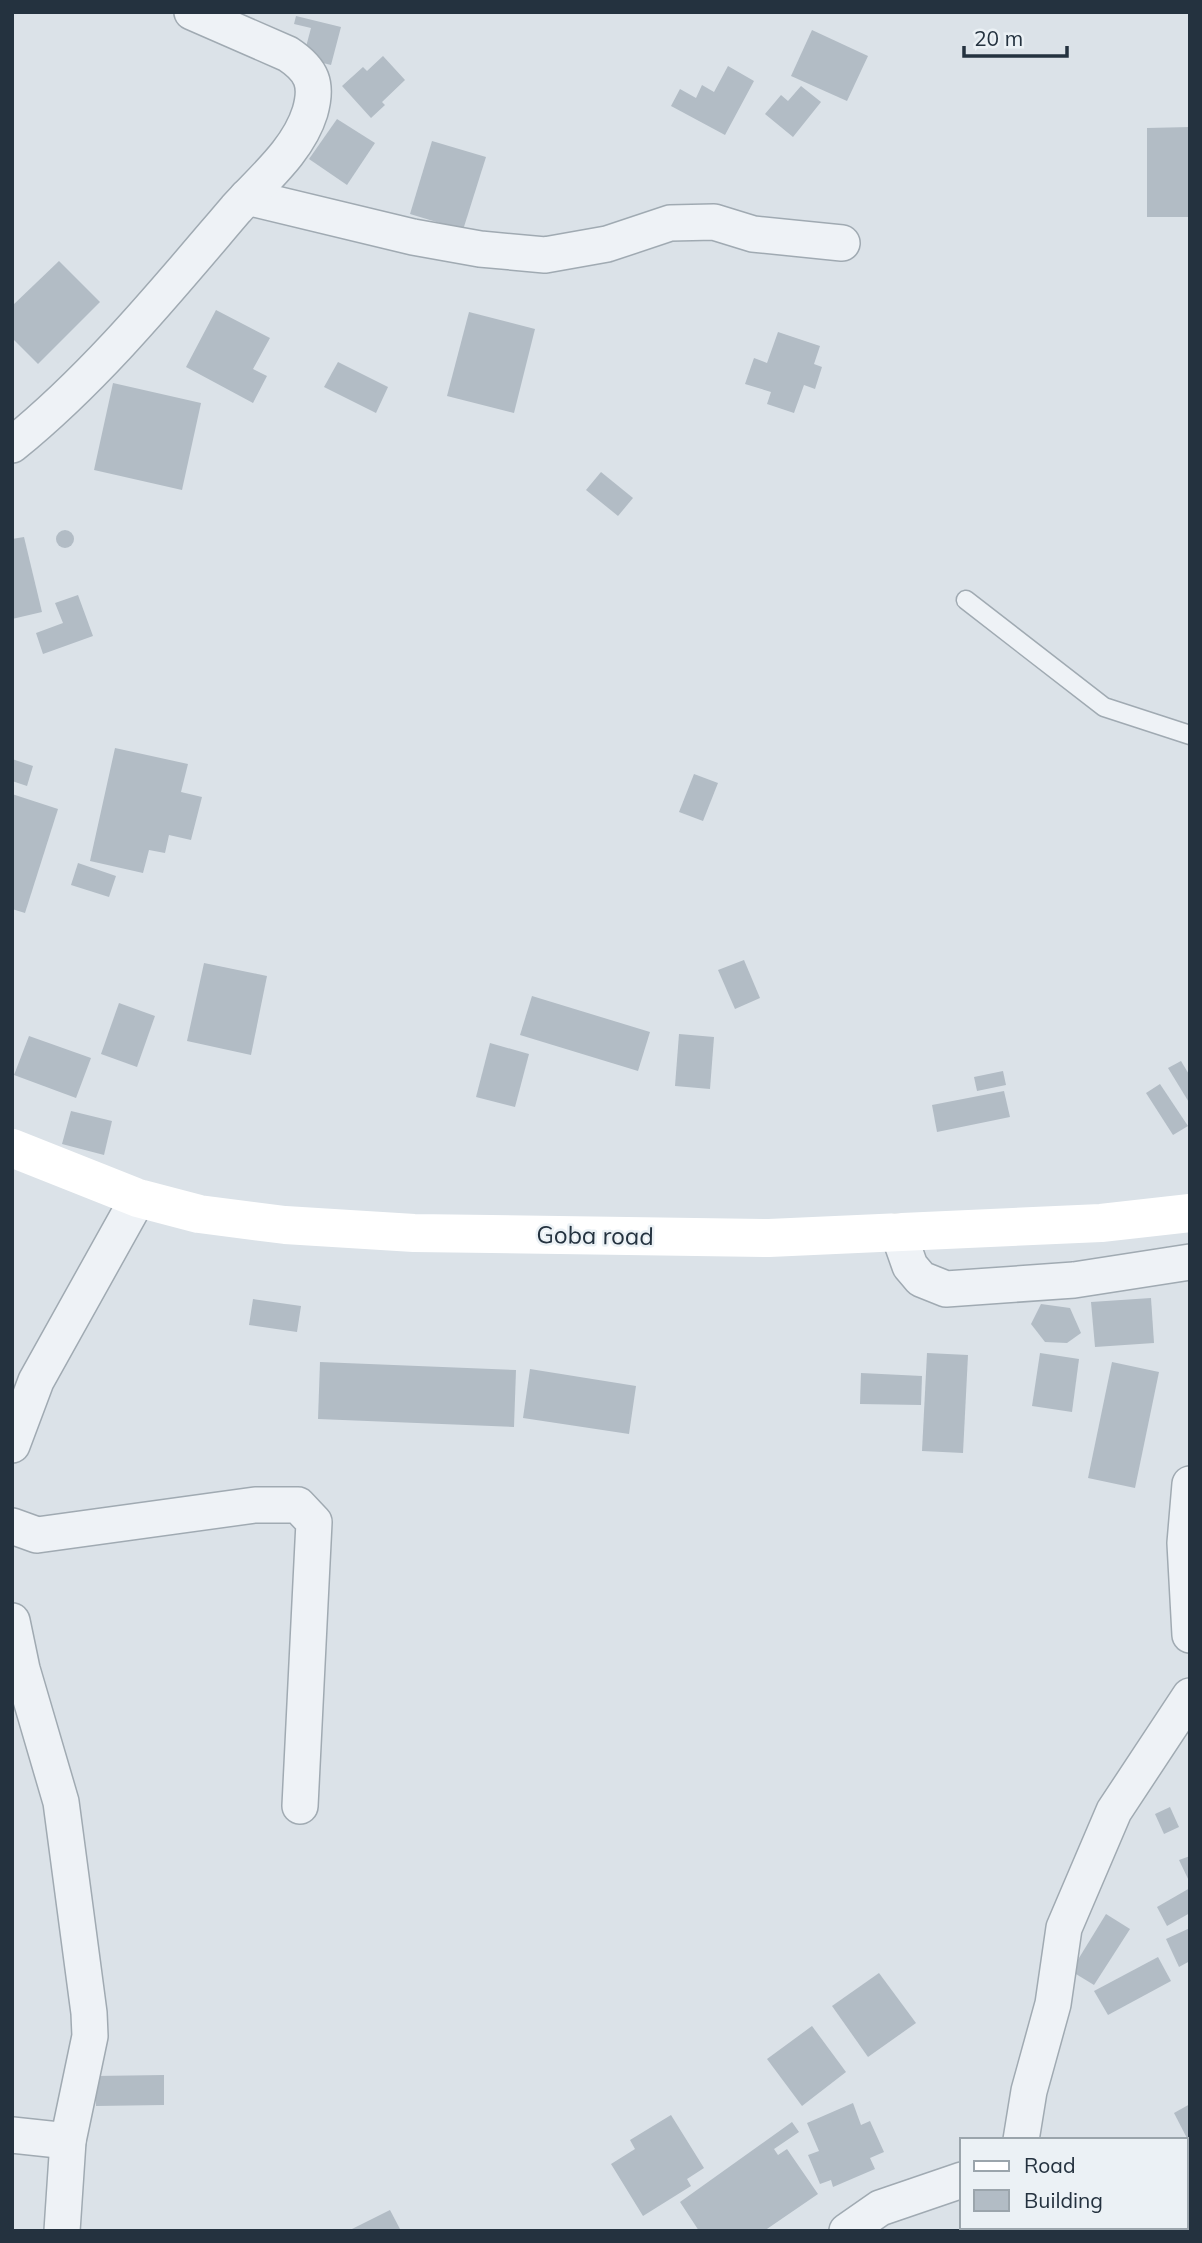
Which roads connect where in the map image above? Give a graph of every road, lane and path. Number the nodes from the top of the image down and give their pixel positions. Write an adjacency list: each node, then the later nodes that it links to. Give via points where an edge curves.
1 (191, 12): 2 (street, via 288,54 311,74 314,94 309,115 291,149)
2 (247, 197): 3 (street, via 412,237 545,256 607,244 670,223 714,222 753,234); 4 (street, via 148,312 46,417)
3 (842, 243)
4 (12, 445)
5 (966, 600): 6 (lane, via 1104,707)
6 (1190, 735)
7 (12, 1148): 8 (street, Goba road)
8 (138, 1198): 10 (street, Goba road, via 199,1214 285,1225 414,1233 769,1238); 12 (street, via 36,1381)
9 (1190, 1213): 10 (street, Goba road, via 1101,1223)
10 (898, 1232): 11 (street, via 910,1266 921,1279 946,1289 1074,1280)
11 (1190, 1262)
12 (12, 1445)
13 (1190, 1484): 16 (street, via 1185,1543)
14 (12, 1526): 18 (street, via 37,1535 255,1505 298,1505 314,1522)
15 (12, 1621): 21 (street, via 61,1802 89,2013 90,2036)
16 (1190, 1635)
17 (1190, 1696): 20 (street, via 1114,1811 1064,1928 1053,2004)
18 (300, 1806)
19 (12, 2135): 21 (street)
20 (1021, 2138)
21 (68, 2141): 23 (street)
22 (960, 2181): 24 (street, via 880,2208)
23 (62, 2231)
24 (847, 2231)

